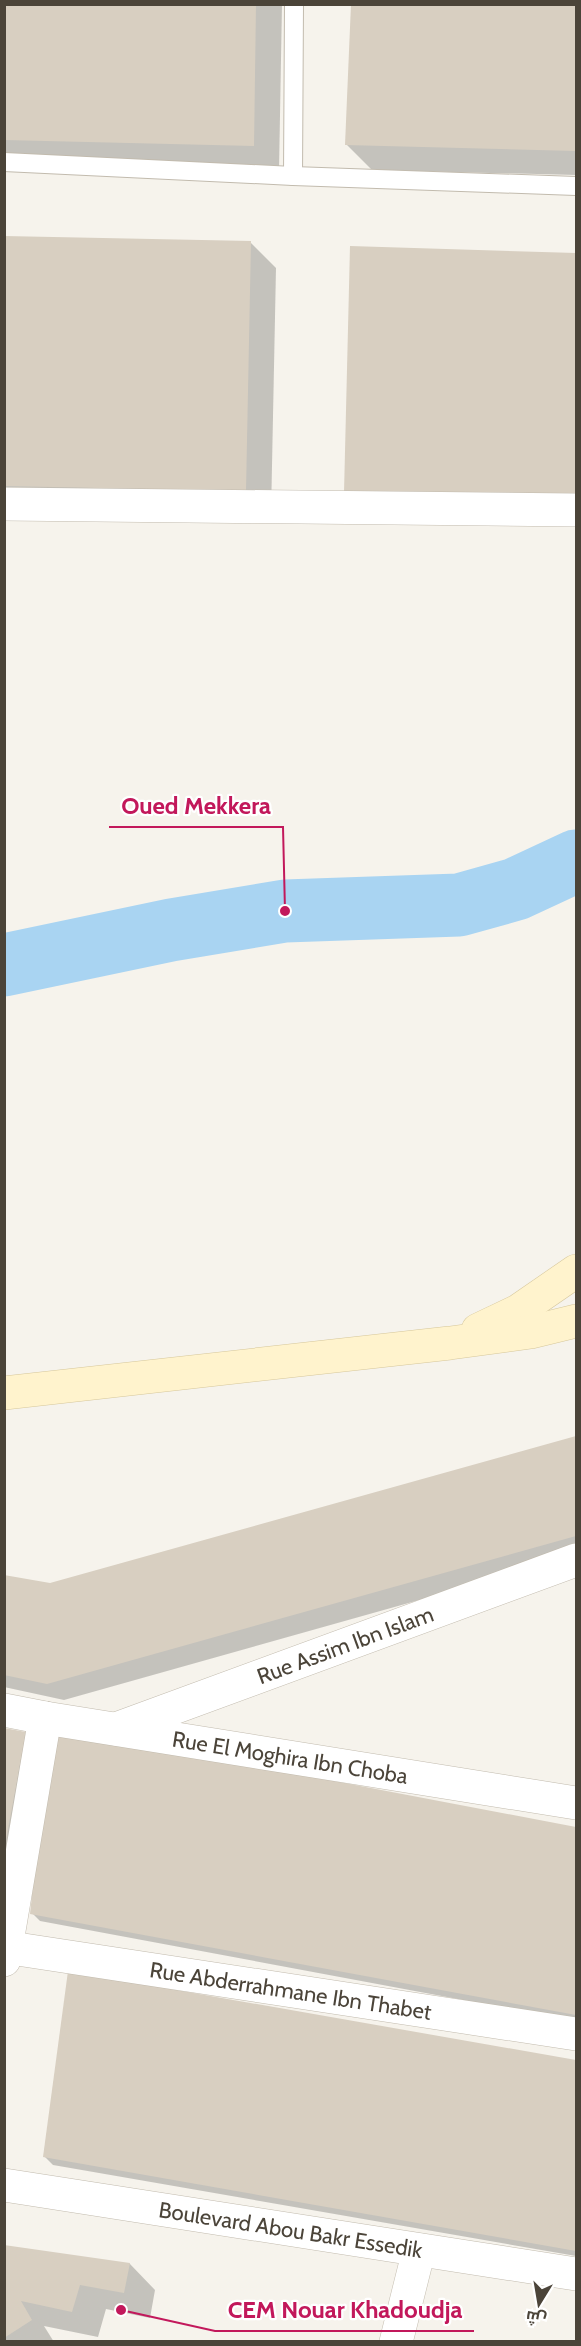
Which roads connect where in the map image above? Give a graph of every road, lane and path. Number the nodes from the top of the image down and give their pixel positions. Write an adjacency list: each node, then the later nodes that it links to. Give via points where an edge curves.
1 (294, 4): 3 (lane)
2 (4, 162): 3 (lane)
3 (293, 176): 4 (lane)
4 (576, 186)
5 (4, 504): 6 (street)
6 (576, 510)
7 (576, 1271): 9 (main road, via 518,1311)
8 (576, 1321): 9 (main road, via 531,1332)
9 (450, 1343): 10 (main road)
10 (4, 1393)
11 (576, 1560): 14 (street, Rue Assim Ibn Islam)
12 (4, 1710): 13 (street, Rue El Moghira Ibn Choba)
13 (45, 1718): 14 (street, Rue El Moghira Ibn Choba); 16 (street)
14 (114, 1729): 15 (street, Rue El Moghira Ibn Choba)
15 (576, 1803)
16 (5, 1951): 17 (street, Rue Abderrahmane Ibn Thabet)
17 (576, 2034)
18 (4, 2185): 19 (street, Boulevard Abou Bakr Essedik)
19 (419, 2250): 20 (street, Boulevard Abou Bakr Essedik); 21 (street)
20 (576, 2274)
21 (396, 2342)

